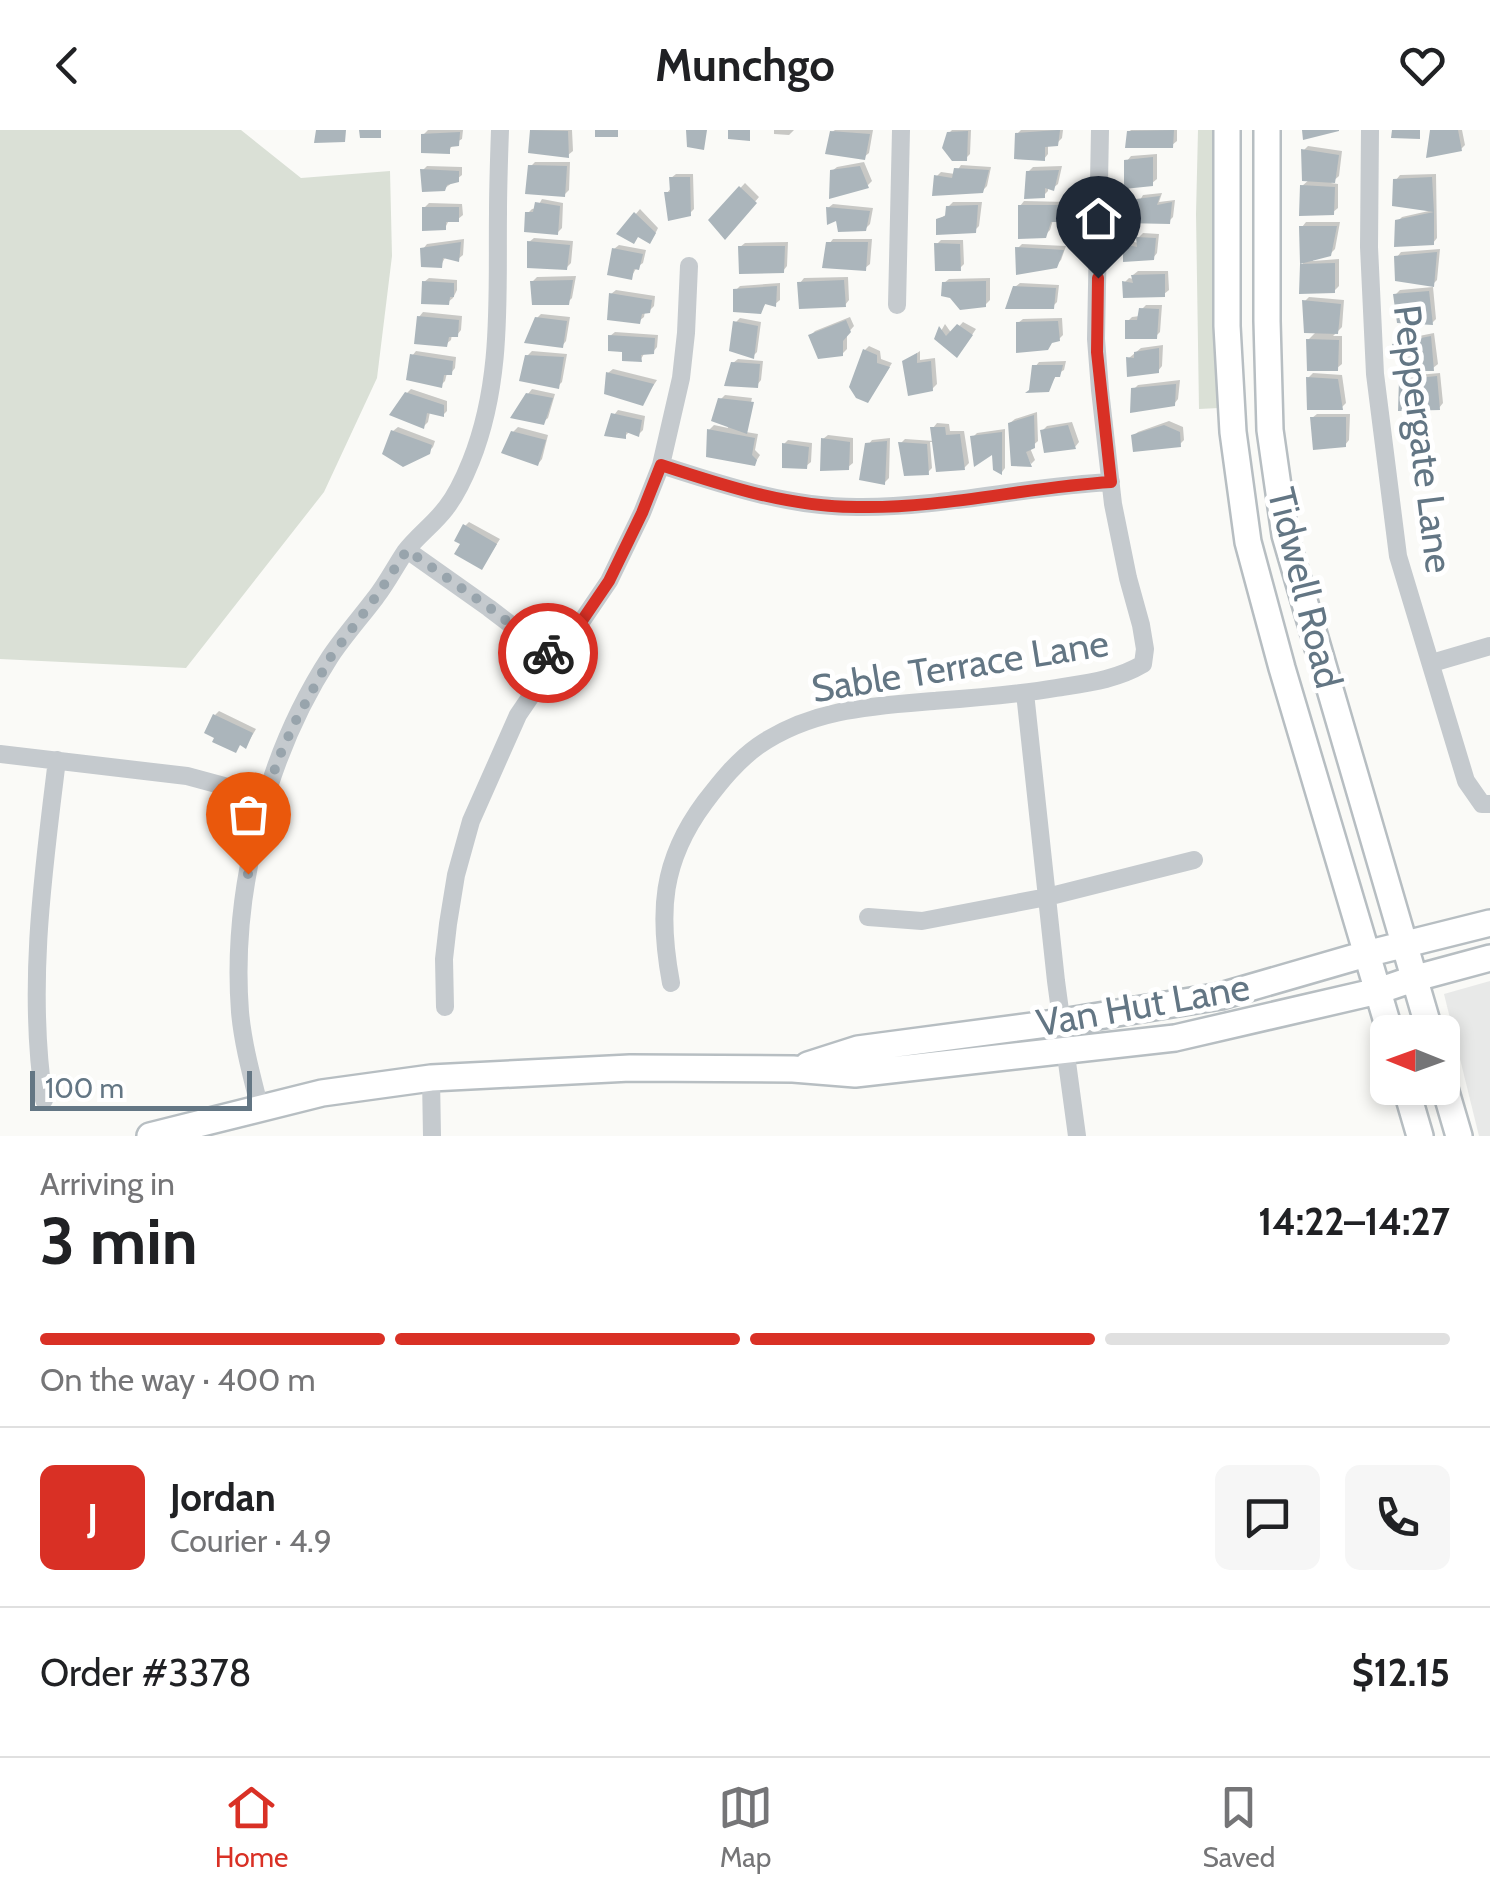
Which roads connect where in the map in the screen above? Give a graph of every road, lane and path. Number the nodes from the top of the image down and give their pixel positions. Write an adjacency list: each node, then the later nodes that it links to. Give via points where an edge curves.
1 (500, 130): 13 (street, via 498,324 486,412 453,497)
2 (901, 130): 8 (street)
3 (1100, 130): 10 (street, via 1096,339)
4 (1227, 130): 12 (street, Tidwell Road, via 1228,344)
5 (1267, 130): 11 (street, Tidwell Road, via 1270,430)
6 (1370, 130): 16 (street, Peppergate Lane, via 1374,374 1398,556)
7 (689, 266): 9 (street, via 681,378)
8 (897, 306)
9 (661, 465): 10 (street, via 768,497 858,508); 15 (street, via 609,581)
10 (1111, 482): 17 (street, Sable Terrace Lane, via 1144,664 1108,679)
11 (1284, 534): 12 (street); 26 (street, Tidwell Road)
12 (1248, 542): 27 (street, Tidwell Road)
13 (407, 550): 15 (street); 20 (street, via 330,658)
14 (1490, 646): 16 (street)
15 (556, 659): 32 (street, via 518,715 471,821 450,912)
16 (1432, 663): 21 (street, Peppergate Lane, via 1466,781)
17 (1025, 693): 23 (street); 30 (street, Sable Terrace Lane, via 840,711 790,728 744,758 697,812 678,848 662,924)
18 (0, 754): 19 (street)
19 (57, 760): 20 (street, via 187,776); 39 (street, via 37,950)
20 (265, 797): 42 (street, via 248,874 239,971 240,1013)
21 (1486, 804)
22 (1194, 860): 23 (street)
23 (1047, 897): 24 (street, via 922,921); 35 (street)
24 (868, 917)
25 (1490, 923): 26 (street, Van Hut Lane)
26 (1405, 944): 27 (street, Van Hut Lane); 29 (street, Tidwell Road)
27 (1366, 954): 31 (street, Tidwell Road); 35 (street, Van Hut Lane, via 1221,996)
28 (1490, 958): 29 (street, Van Hut Lane)
29 (1416, 978): 31 (street, Van Hut Lane); 34 (street, Tidwell Road)
30 (671, 983)
31 (1378, 991): 33 (street, Tidwell Road); 36 (street, Van Hut Lane, via 1174,1038)
32 (445, 1007)
33 (1385, 1015)
34 (1426, 1015)
35 (1062, 1022): 36 (street); 37 (street, Van Hut Lane, via 858,1049)
36 (1066, 1050): 37 (street, Van Hut Lane, via 855,1074); 45 (street)
37 (794, 1069): 38 (street, Van Hut Lane, via 630,1068)
38 (430, 1078): 42 (street, Van Hut Lane); 44 (street)
39 (44, 1100)
40 (1411, 1105): 46 (street)
41 (1450, 1105): 47 (street)
42 (260, 1109): 43 (street, Van Hut Lane)
43 (150, 1136)
44 (432, 1136)
45 (1077, 1136)
46 (1420, 1136)
47 (1459, 1136)

